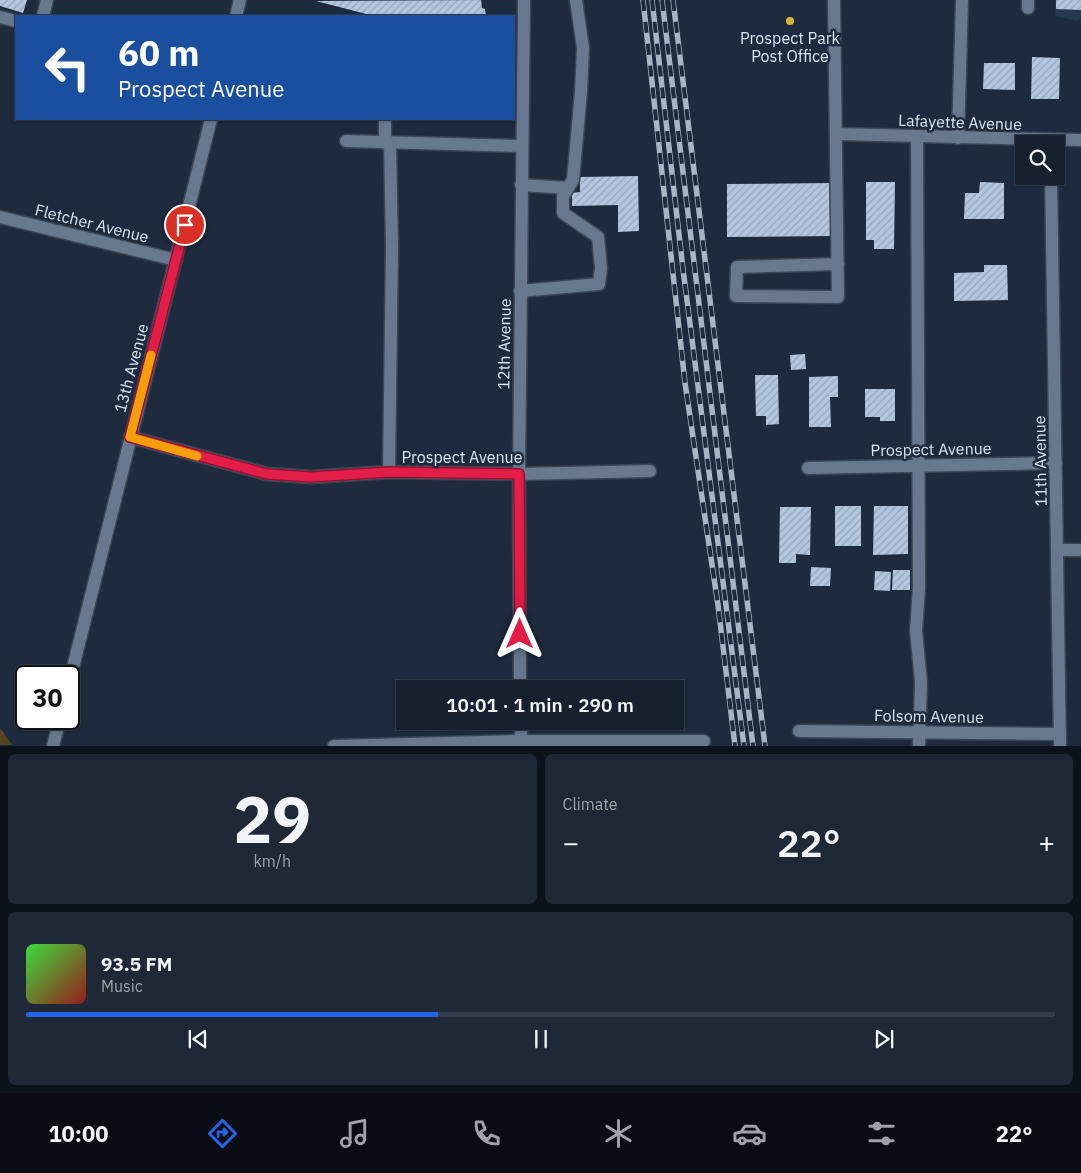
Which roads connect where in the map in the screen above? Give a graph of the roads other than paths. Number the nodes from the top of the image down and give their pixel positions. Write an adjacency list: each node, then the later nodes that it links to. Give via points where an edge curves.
1 (47, 0): 7 (street)
2 (240, 0): 8 (street)
3 (524, 0): 21 (street, 12th Avenue)
4 (576, 0): 24 (street, via 583,48 573,180)
5 (834, 0): 13 (street)
6 (962, 0): 15 (street)
7 (44, 15)
8 (236, 15)
9 (0, 17): 10 (street)
10 (15, 21)
11 (211, 120): 26 (street, 13th Avenue)
12 (385, 120): 20 (street)
13 (837, 134): 14 (street, Lafayette Avenue); 27 (street)
14 (916, 137): 15 (street, Lafayette Avenue); 31 (street)
15 (958, 138): 16 (street, Lafayette Avenue)
16 (1015, 140)
17 (1081, 140): 19 (street, Lafayette Avenue)
18 (346, 141): 20 (street)
19 (1065, 141)
20 (388, 143): 21 (street); 34 (street, via 392,257)
21 (521, 146): 23 (street, 12th Avenue)
22 (1051, 185): 30 (street, 11th Avenue)
23 (521, 186): 24 (street); 28 (street, 12th Avenue)
24 (568, 188): 28 (street, via 563,196 563,213 598,237 599,284)
25 (0, 218): 26 (street, Fletcher Avenue)
26 (176, 260): 29 (street, 13th Avenue)
27 (838, 264): 27 (street, via 838,296 736,296 737,267)
28 (520, 291): 35 (street, 12th Avenue)
29 (130, 437): 34 (street, Prospect Avenue, via 267,474 311,477); 38 (street, 13th Avenue)
30 (1056, 463): 31 (street, Prospect Avenue); 36 (street, 11th Avenue)
31 (916, 466): 32 (street, Prospect Avenue); 43 (street, via 919,588 916,631 921,682)
32 (808, 468)
33 (650, 471): 35 (street, Prospect Avenue)
34 (389, 472): 35 (street, Prospect Avenue)
35 (519, 474): 39 (street, 12th Avenue)
36 (1058, 550): 37 (street); 44 (street, 11th Avenue)
37 (1081, 550)
38 (73, 665)
39 (520, 680)
40 (57, 730): 47 (street)
41 (521, 730): 46 (street)
42 (799, 731): 43 (street, Folsom Avenue)
43 (919, 739): 44 (street, Folsom Avenue)
44 (1060, 740)
45 (704, 741): 46 (street)
46 (521, 743): 48 (street)
47 (53, 746)
48 (334, 746)

